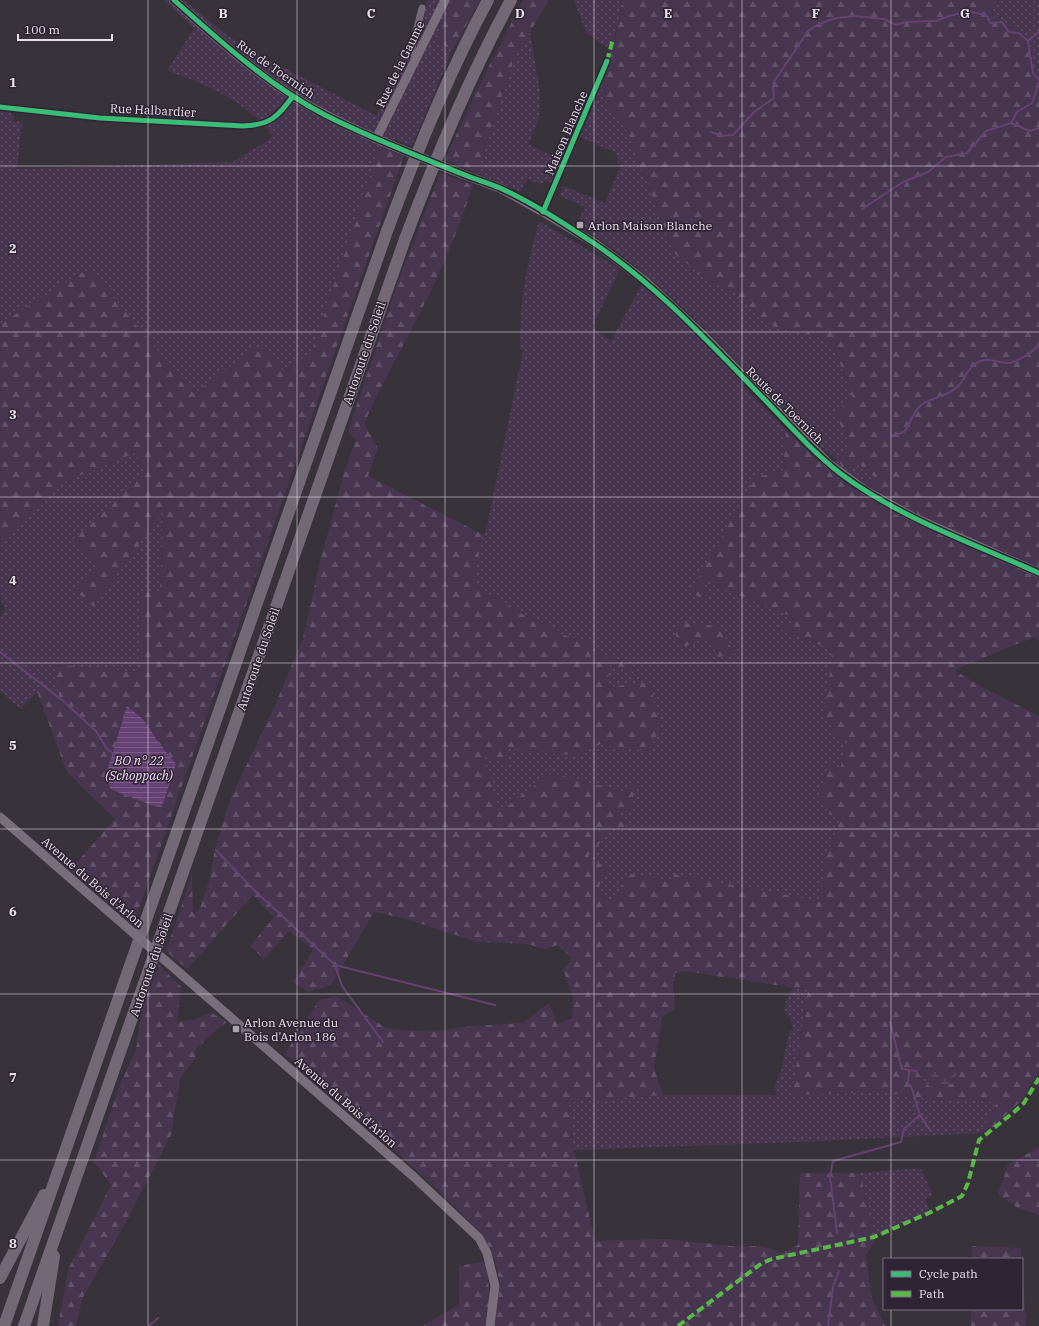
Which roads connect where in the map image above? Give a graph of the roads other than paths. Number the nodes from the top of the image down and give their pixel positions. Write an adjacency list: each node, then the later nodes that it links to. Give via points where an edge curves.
1 (174, 0): 8 (main road, Rue de Toernich, via 246,63)
2 (446, 0): 6 (main road, Rue de la Gaume)
3 (488, 0): 14 (highway, Autoroute du Soleil, via 429,125 387,231)
4 (511, 0): 15 (highway, Autoroute du Soleil, via 455,113 405,239)
5 (422, 8): 6 (street, via 412,48)
6 (417, 58): 10 (main road, Rue de la Gaume)
7 (607, 61): 11 (street, Maison Blanche)
8 (292, 96): 9 (street, Rue Halbardier, via 280,113 267,122 243,126 100,118); 10 (main road, Rue de Toernich)
9 (0, 107)
10 (376, 139): 11 (main road, bridge, via 500,188)
11 (543, 212): 12 (main road, Route de Toernich, via 596,244 644,280 702,334 791,427 841,473 866,491 913,517)
12 (1039, 573)
13 (0, 817): 20 (main road, Avenue du Bois d'Arlon, bridge, via 414,1177 479,1238 487,1253 495,1286)
14 (56, 1177): 16 (highway, via 39,1203); 17 (highway, Autoroute du Soleil)
15 (56, 1237): 18 (highway, Autoroute du Soleil); 19 (highway)
16 (0, 1278)
17 (4, 1326)
18 (24, 1326)
19 (43, 1326)
20 (490, 1326)

